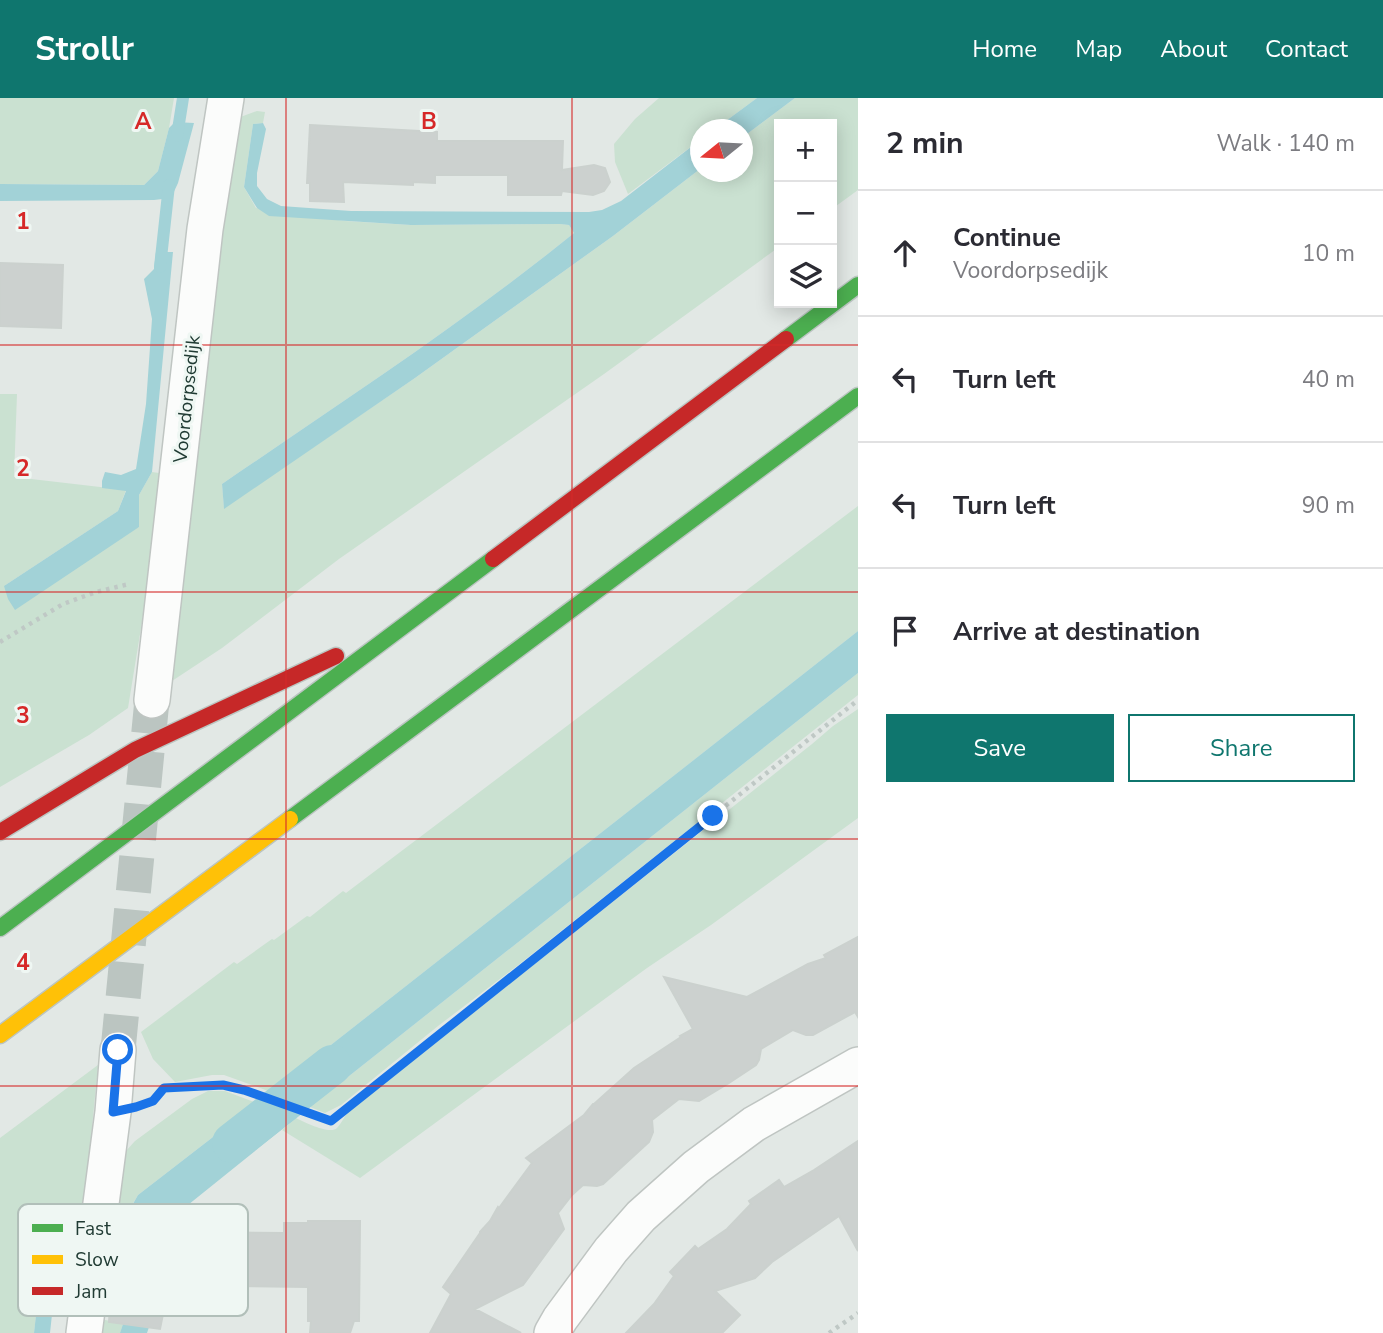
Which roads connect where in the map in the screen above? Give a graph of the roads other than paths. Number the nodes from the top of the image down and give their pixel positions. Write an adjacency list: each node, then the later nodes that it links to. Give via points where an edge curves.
1 (226, 98): 5 (street, Voordorpsedijk, via 205,229)
2 (858, 285): 4 (highway)
3 (858, 396): 8 (highway)
4 (407, 623): 6 (highway, via 135,750); 7 (highway)
5 (152, 700)
6 (0, 832)
7 (0, 928)
8 (0, 1035)
9 (118, 1050): 11 (street)
10 (858, 1065): 12 (street, via 754,1124 696,1167 641,1216)
11 (101, 1204)
12 (552, 1333)

